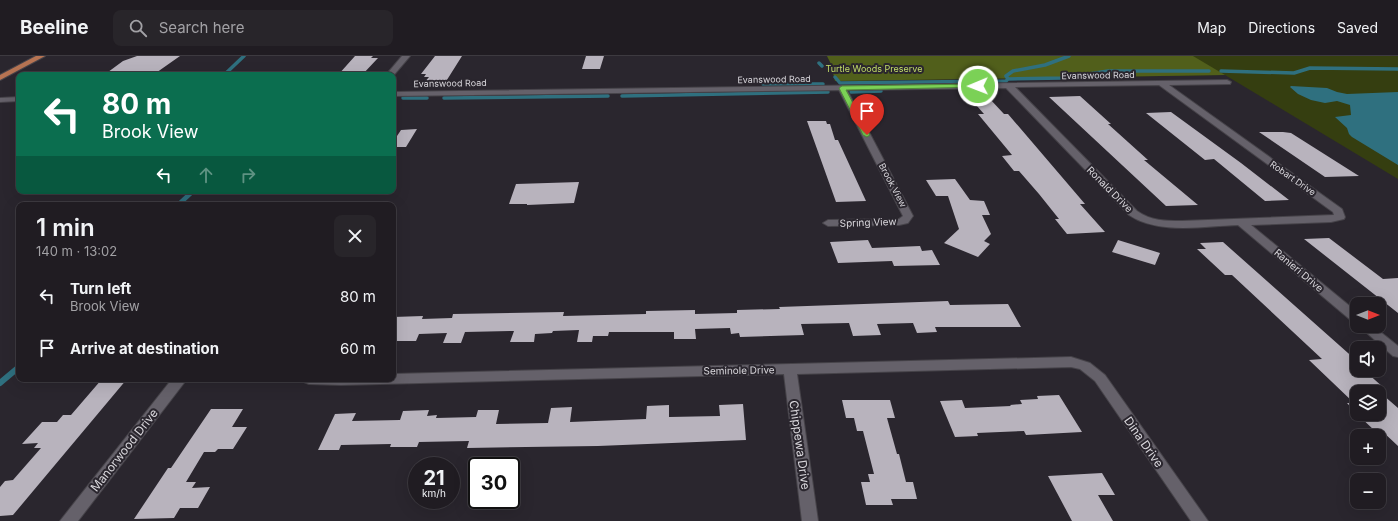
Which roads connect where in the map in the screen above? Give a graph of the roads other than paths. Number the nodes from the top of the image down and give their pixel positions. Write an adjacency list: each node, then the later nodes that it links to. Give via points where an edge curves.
1 (42, 56): 4 (main road)
2 (406, 56): 3 (street)
3 (393, 72)
4 (0, 78)
5 (1227, 82): 6 (street, Evanswood Road)
6 (1162, 84): 7 (street, Evanswood Road); 13 (street, Robart Drive, via 1330,204 1340,214 1340,217 1331,219)
7 (1009, 86): 8 (street, Evanswood Road); 13 (street, Ronald Drive, via 1140,218 1164,224)
8 (842, 88): 9 (street, Evanswood Road); 12 (street, Brook View, via 907,212)
9 (396, 94)
10 (16, 99): 11 (street)
11 (0, 100)
12 (907, 218): 14 (street, Spring View, via 899,222)
13 (1241, 222): 15 (street, Ranieri Drive)
14 (828, 223)
15 (1350, 313)
16 (1374, 333): 17 (street)
17 (1398, 353)
18 (1085, 366): 19 (street, Seminole Drive, via 1055,361); 24 (street, Dina Drive, via 1100,378)
19 (790, 369): 20 (street, Seminole Drive); 23 (street, Chippewa Drive)
20 (396, 379)
21 (178, 382): 22 (street, Manorwood Drive)
22 (68, 521)
23 (810, 521)
24 (1200, 521)

